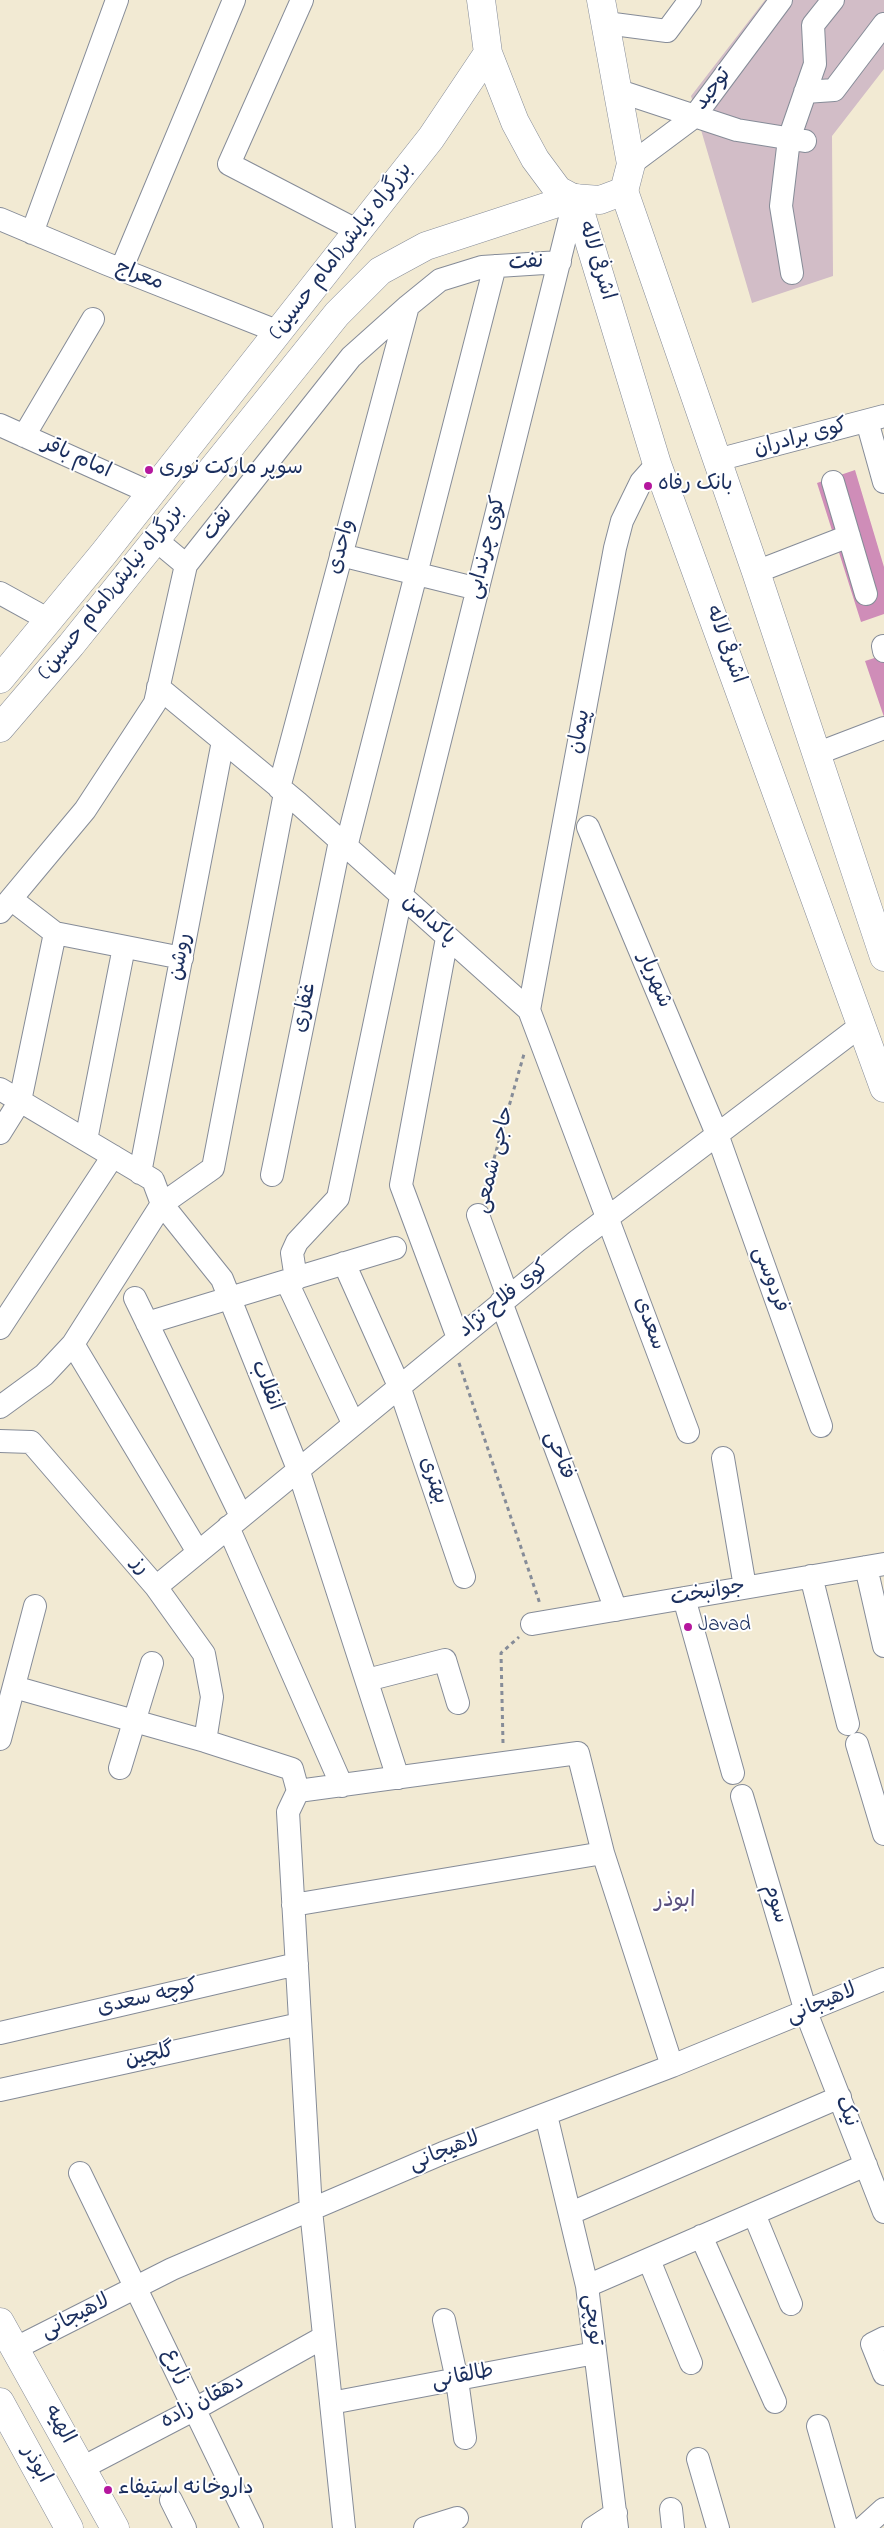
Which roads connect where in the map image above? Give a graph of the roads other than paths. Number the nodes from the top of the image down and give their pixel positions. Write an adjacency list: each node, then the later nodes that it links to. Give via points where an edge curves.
1 (117, 0): 20 (street)
2 (234, 0): 23 (street)
3 (302, 0): 19 (street, via 229,164)
4 (482, 0): 10 (main road)
5 (690, 0): 8 (street, via 667,31)
6 (781, 0): 13 (street, توحید)
7 (833, 0): 12 (street, via 813,25 816,64)
8 (606, 8): 11 (main road)
9 (884, 24): 12 (street, via 834,90)
10 (488, 53): 17 (main road, via 535,159 558,190); 19 (main road, بزرگراه نیایش(امام حسین), via 431,138)
11 (619, 91): 13 (street); 15 (main road)
12 (806, 92): 14 (street)
13 (694, 117): 14 (street, via 736,130); 15 (street, توحید)
14 (797, 140): 24 (street, via 780,206)
15 (632, 164): 16 (main road)
16 (624, 191): 17 (main road, via 600,200); 31 (main road)
17 (575, 198): 21 (street, کوی چرندابی); 32 (main road, اشرفی لاله); 37 (main road, بزرگراه نیایش(امام حسین), via 426,246 380,271 337,314)
18 (0, 219): 20 (street, معراج)
19 (358, 231): 27 (main road, بزرگراه نیایش(امام حسین))
20 (32, 233): 23 (street, معراج)
21 (560, 262): 22 (street, نفت); 42 (street, کوی چرندابی)
22 (495, 266): 25 (street, نفت, via 440,280); 41 (street, غفاری)
23 (121, 270): 27 (street, معراج)
24 (792, 273)
25 (408, 306): 38 (street, واحدی); 39 (street, نفت, via 351,357)
26 (93, 319): 30 (street)
27 (279, 332): 35 (main road, بزرگراه نیایش(امام حسین))
28 (875, 419): 31 (street, کوی برادران); 34 (street)
29 (0, 425): 30 (street, امام باقر)
30 (24, 436): 35 (street, امام باقر)
31 (717, 460): 40 (main road)
32 (657, 464): 63 (street, پیمان, via 641,482 622,521 615,548); 64 (main road, اشرفی لاله)
33 (834, 482): 36 (street)
34 (884, 482)
35 (151, 493): 45 (main road, بزرگراه نیایش(امام حسین))
36 (849, 536): 40 (street); 44 (street)
37 (156, 540): 39 (street); 48 (main road, بزرگراه نیایش(امام حسین))
38 (341, 555): 41 (street); 52 (street, واحدی)
39 (186, 564): 47 (street, نفت)
40 (756, 572): 51 (main road)
41 (416, 575): 42 (street); 54 (street, غفاری)
42 (478, 589): 55 (street, کوی چرندابی)
43 (0, 593): 45 (street)
44 (866, 594)
45 (49, 620): 46 (main road, بزرگراه نیایش(امام حسین))
46 (0, 679)
47 (158, 687): 50 (street, پاکدامن); 56 (street, نفت, via 155,703 85,810)
48 (0, 728)
49 (884, 728): 51 (street)
50 (223, 741): 52 (street, پاکدامن); 62 (street, روشن)
51 (816, 754): 57 (main road)
52 (282, 790): 54 (street, پاکدامن); 74 (street, واحدی, via 213,1168)
53 (588, 827): 69 (street, شهریار)
54 (343, 844): 55 (street, پاکدامن); 73 (street, غفاری)
55 (401, 897): 59 (street, پاکدامن); 79 (street, کوی چرندابی, via 338,1198 292,1252)
56 (6, 905): 58 (street)
57 (877, 911): 61 (main road)
58 (55, 934): 60 (street); 67 (street)
59 (447, 938): 63 (street, پاکدامن); 85 (street, via 401,1185)
60 (124, 947): 62 (street); 70 (street)
61 (884, 956)
62 (182, 958): 72 (street, روشن)
63 (531, 1016): 76 (street, پاکدامن)
64 (862, 1024): 65 (main road, اشرفی لاله); 69 (street, کوی فلاح نژاد)
65 (884, 1088)
66 (0, 1089): 67 (street, انقلاب)
67 (20, 1101): 68 (street); 70 (street, انقلاب)
68 (0, 1133)
69 (717, 1134): 76 (street, کوی فلاح نژاد); 90 (street, فردوسی)
70 (86, 1140): 71 (street, انقلاب)
71 (113, 1156): 72 (street, انقلاب); 84 (street)
72 (140, 1172): 74 (street, انقلاب, via 153,1180)
73 (272, 1174)
74 (162, 1204): 81 (street, انقلاب, via 222,1279); 86 (street)
75 (478, 1215): 82 (street, حاجی شمعی)
76 (608, 1217): 82 (street, کوی فلاح نژاد); 92 (street, سعدی)
77 (395, 1248): 78 (street)
78 (344, 1263): 79 (street); 87 (street, بهتری)
79 (291, 1280): 81 (street); 89 (street, کوی چرندابی)
80 (135, 1298): 83 (street)
81 (230, 1300): 83 (street); 94 (street, انقلاب)
82 (505, 1300): 85 (street, کوی فلاح نژاد); 104 (street, فتاحی)
83 (147, 1324): 95 (street)
84 (0, 1328)
85 (455, 1340): 87 (street, کوی فلاح نژاد)
86 (72, 1344): 88 (street, via 44,1375); 96 (street)
87 (399, 1386): 89 (street, کوی فلاح نژاد); 99 (street, بهتری)
88 (0, 1407)
89 (353, 1423): 94 (street, کوی فلاح نژاد)
90 (821, 1426)
91 (5, 1428): 100 (street, رز, via 31,1442)
92 (688, 1432)
93 (723, 1458): 101 (street)
94 (298, 1469): 95 (street, کوی فلاح نژاد); 108 (street, انقلاب)
95 (235, 1522): 96 (street, کوی فلاح نژاد); 117 (street)
96 (198, 1552): 100 (street, کوی فلاح نژاد)
97 (875, 1566): 98 (street, جوانبخت); 106 (street)
98 (811, 1576): 101 (street, جوانبخت); 120 (street, via 853,1734)
99 (464, 1577)
100 (156, 1587): 113 (street, رز, via 204,1654 212,1697)
101 (745, 1587): 102 (street, جوانبخت)
102 (684, 1598): 104 (street, جوانبخت); 115 (street)
103 (35, 1606): 109 (street)
104 (616, 1610): 105 (street, جوانبخت)
105 (532, 1624)
106 (884, 1646)
107 (152, 1663): 111 (street)
108 (367, 1680): 110 (street, via 445,1660); 116 (street, انقلاب)
109 (14, 1687): 111 (street); 112 (street)
110 (458, 1704)
111 (133, 1721): 113 (street); 114 (street)
112 (0, 1739)
113 (205, 1741): 118 (street, via 292,1769)
114 (120, 1768)
115 (733, 1773)
116 (398, 1778): 117 (street); 121 (street, via 578,1753)
117 (342, 1786): 118 (street)
118 (298, 1791): 122 (street, via 288,1812)
119 (742, 1796): 125 (street, سوم)
120 (884, 1834)
121 (603, 1853): 122 (street); 128 (street)
122 (293, 1905): 123 (street)
123 (297, 1964): 126 (street); 127 (street, کوچه سعدی)
124 (884, 1979): 125 (street, لاهیجانی)
125 (806, 2012): 128 (street, لاهیجانی); 130 (street, نیک)
126 (300, 2024): 129 (street, گلچین); 134 (street)
127 (0, 2033)
128 (672, 2066): 131 (street, لاهیجانی)
129 (0, 2090)
130 (840, 2098): 132 (street, نیک); 136 (street)
131 (546, 2115): 134 (street, لاهیجانی, via 443,2153); 136 (street, توپچی)
132 (866, 2165): 135 (street, نیک); 137 (street)
133 (80, 2173): 141 (street, زارع)
134 (312, 2210): 141 (street, لاهیجانی, via 172,2269); 145 (street)
135 (884, 2211)
136 (571, 2213): 140 (street, توپچی)
137 (754, 2214): 138 (street); 142 (street)
138 (701, 2236): 139 (street); 153 (street)
139 (649, 2260): 140 (street); 149 (street)
140 (587, 2286): 148 (street, توپچی)
141 (136, 2288): 147 (street, لاهیجانی); 155 (street, زارع)
142 (791, 2304)
143 (444, 2320): 151 (street)
144 (0, 2322): 147 (main road, الهیه)
145 (324, 2337): 154 (street); 155 (street, دهقان زاده)
146 (878, 2341): 150 (street)
147 (16, 2348): 159 (main road, الهیه)
148 (595, 2353): 151 (street, طالقانی); 163 (street, توپچی)
149 (691, 2363)
150 (884, 2374)
151 (457, 2380): 154 (street, طالقانی); 157 (street)
152 (0, 2402): 164 (main road, ابوذر)
153 (775, 2402)
154 (331, 2403): 168 (street)
155 (195, 2409): 159 (street, دهقان زاده); 167 (street, زارع)
156 (818, 2426): 172 (street)
157 (465, 2438)
158 (698, 2459): 171 (street)
159 (82, 2468): 165 (main road, الهیه)
160 (171, 2500): 166 (street)
161 (884, 2509): 173 (street)
162 (457, 2518): 169 (street)
163 (616, 2521): 170 (street)
164 (64, 2526)
165 (115, 2528)
166 (185, 2528)
167 (252, 2528)
168 (344, 2528)
169 (426, 2528)
170 (593, 2528)
171 (718, 2528)
172 (847, 2528)
173 (863, 2528)

